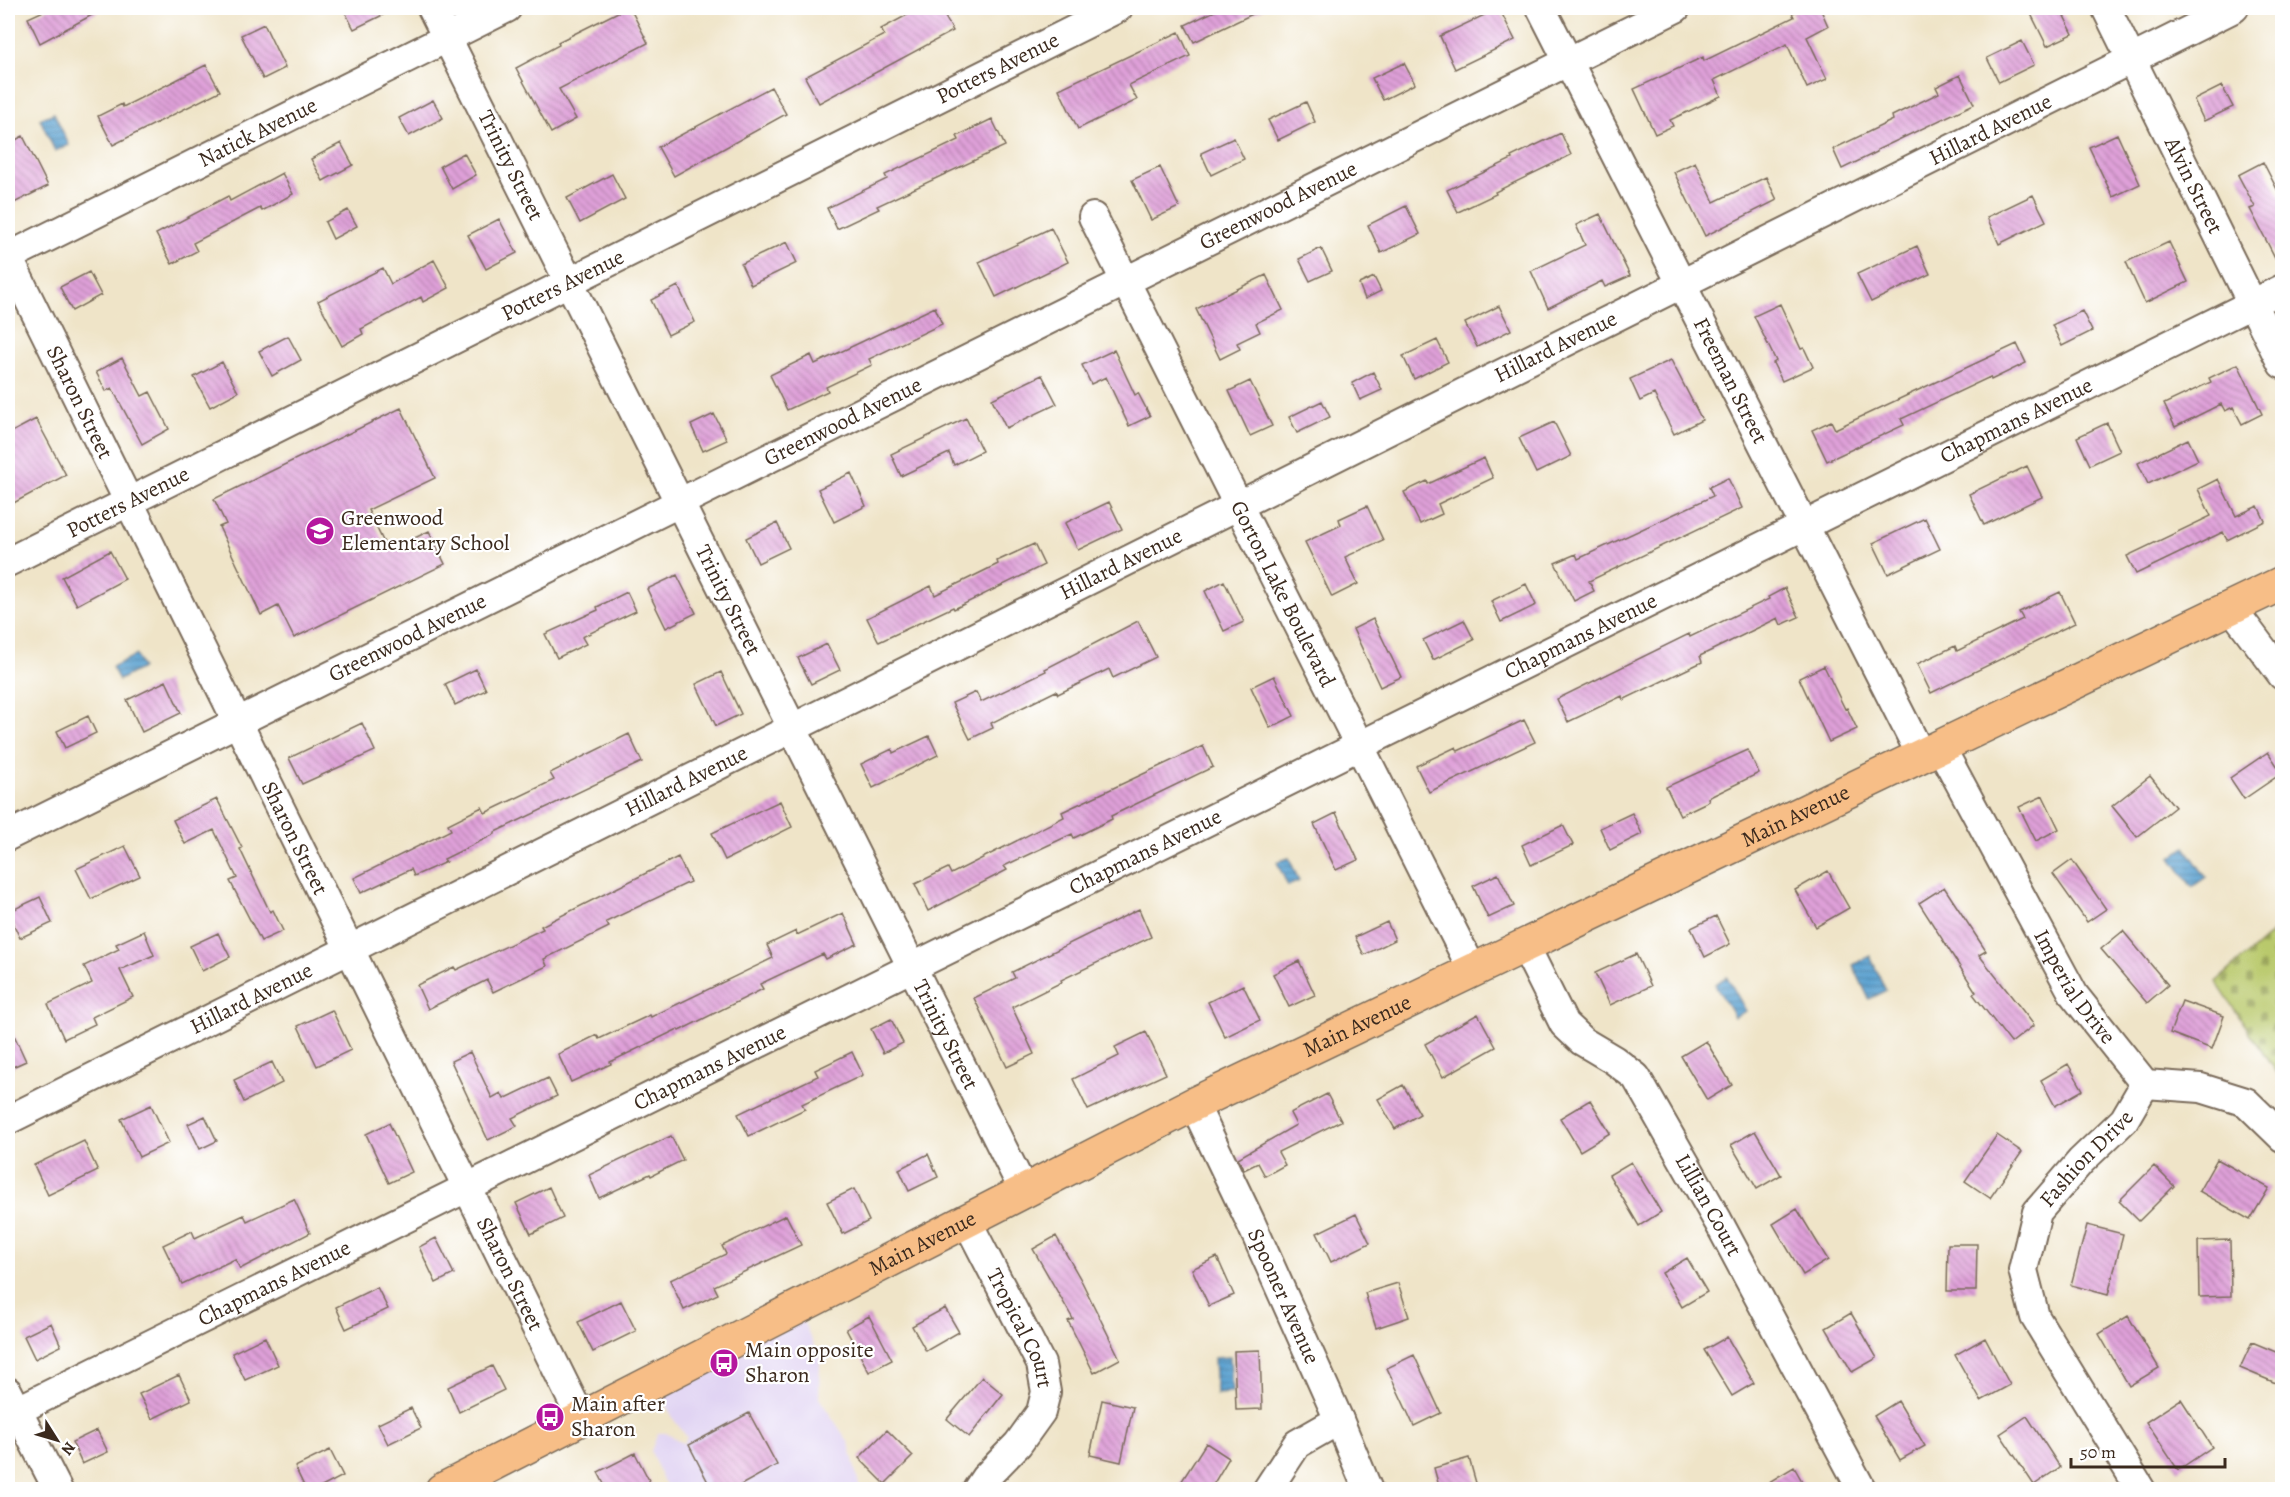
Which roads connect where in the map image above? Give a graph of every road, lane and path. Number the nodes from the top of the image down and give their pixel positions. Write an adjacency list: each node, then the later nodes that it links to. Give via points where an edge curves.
1 (432, 8): 8 (street, Trinity Street)
2 (507, 8): 8 (street, Natick Avenue)
3 (1118, 8): 14 (street, Potters Avenue)
4 (1541, 8): 10 (street, Freeman Street)
5 (1676, 8): 10 (street, Greenwood Avenue)
6 (2106, 8): 9 (street, Alvin Street)
7 (2234, 8): 9 (street, Hillard Avenue)
8 (447, 38): 12 (street, Natick Avenue); 14 (street, Trinity Street)
9 (2132, 59): 15 (street, Hillard Avenue); 17 (street, Alvin Street)
10 (1568, 61): 13 (street, Greenwood Avenue); 15 (street, Freeman Street)
11 (1093, 217): 13 (street, Gorton Lake Boulevard)
12 (8, 257): 19 (street, Sharon Street)
13 (1124, 281): 20 (street, Greenwood Avenue); 21 (street, Gorton Lake Boulevard)
14 (569, 282): 19 (street, Potters Avenue); 20 (street, Trinity Street)
15 (1681, 284): 21 (street, Hillard Avenue); 22 (street, Freeman Street)
16 (2283, 289): 17 (street, Chapmans Avenue)
17 (2253, 304): 18 (street, Alvin Street); 22 (street, Chapmans Avenue)
18 (2283, 364)
19 (128, 502): 23 (street, Potters Avenue); 27 (street, Sharon Street)
20 (679, 502): 27 (street, Greenwood Avenue); 28 (street, Trinity Street)
21 (1238, 506): 28 (street, Hillard Avenue); 29 (street, Gorton Lake Boulevard)
22 (1804, 526): 29 (street, Chapmans Avenue); 30 (street, Freeman Street)
23 (8, 562)
24 (2283, 583): 25 (main road, Main Avenue)
25 (2231, 607): 26 (street); 30 (main road, Main Avenue)
26 (2283, 675)
27 (237, 722): 31 (street, Greenwood Avenue); 33 (street, Sharon Street)
28 (792, 728): 33 (street, Hillard Avenue); 34 (street, Trinity Street)
29 (1359, 746): 34 (street, Chapmans Avenue); 35 (street, Gorton Lake Boulevard)
30 (1930, 751): 32 (main road, Main Avenue); 36 (street, Imperial Drive, via 2074,995)
31 (8, 836)
32 (1525, 946): 35 (main road, Main Avenue); 52 (street, Lillian Court, via 1564,1024 1582,1041 1636,1077)
33 (349, 949): 38 (street, Hillard Avenue); 40 (street, Sharon Street)
34 (912, 967): 40 (street, Chapmans Avenue); 41 (street, Trinity Street)
35 (1473, 970): 37 (main road, Main Avenue)
36 (2145, 1084): 39 (street, via 2201,1088 2246,1102); 53 (street, Fashion Drive, via 2124,1120 2081,1161 2037,1212 2023,1270 2035,1317)
37 (1194, 1104): 41 (main road, Main Avenue); 45 (street, Spooner Avenue)
38 (8, 1120)
39 (2283, 1137)
40 (467, 1187): 43 (street, Chapmans Avenue); 44 (street, Sharon Street)
41 (1024, 1191): 42 (main road, Main Avenue)
42 (967, 1221): 44 (main road, Main Avenue); 49 (street, Tropical Court, via 1041,1364 1046,1392 1041,1412)
43 (10, 1405): 47 (street)
44 (581, 1418): 46 (main road, Main Avenue)
45 (1339, 1420): 50 (street, via 1297,1444); 51 (street, Spooner Avenue)
46 (485, 1480): 48 (main road, Main Avenue)
47 (58, 1490)
48 (442, 1490)
49 (977, 1490)
50 (1267, 1490)
51 (1368, 1490)
52 (1862, 1490)
53 (2142, 1490)

